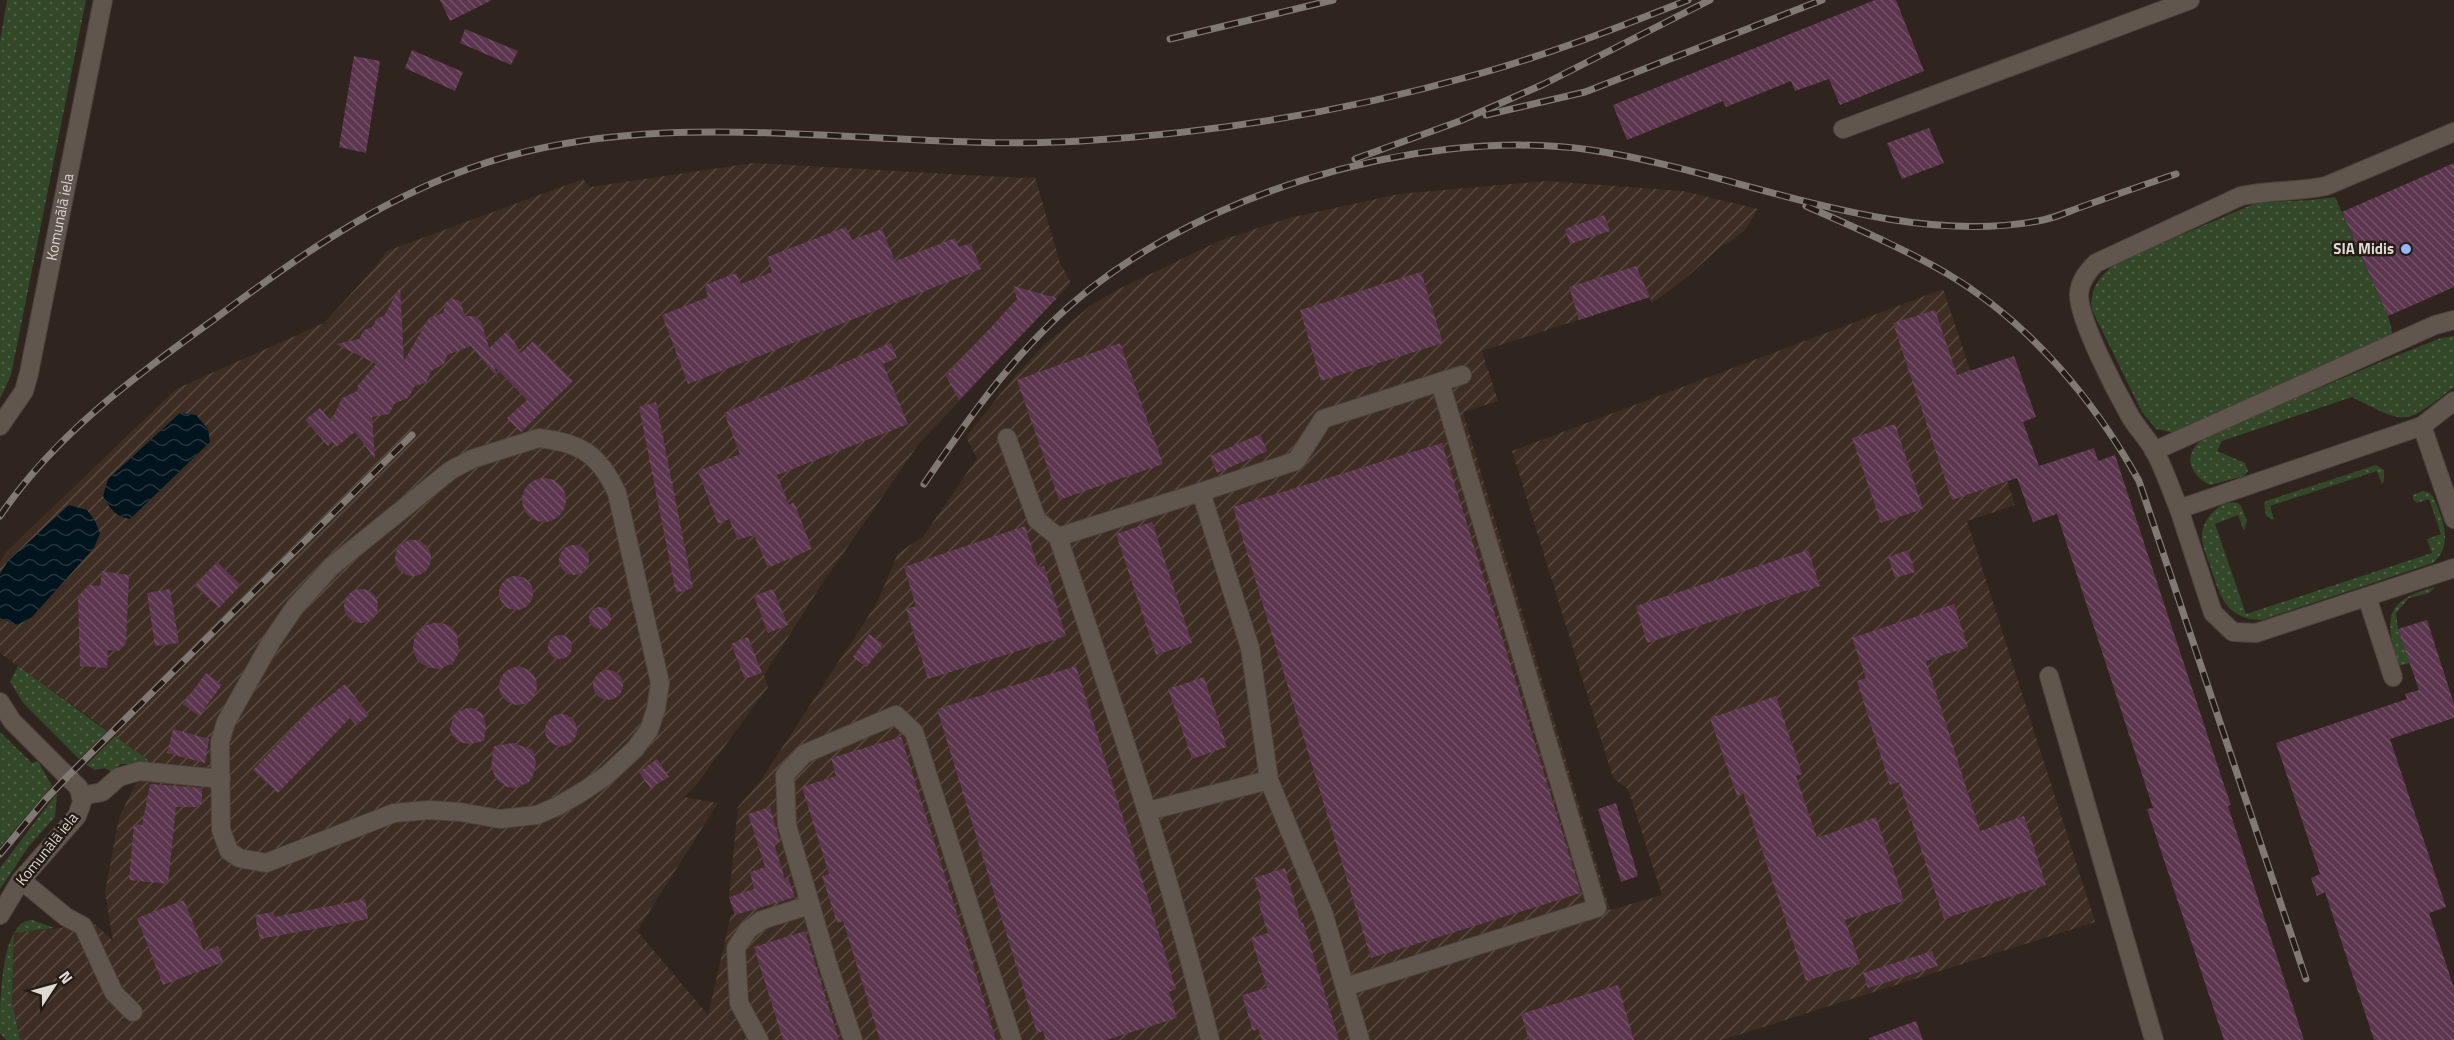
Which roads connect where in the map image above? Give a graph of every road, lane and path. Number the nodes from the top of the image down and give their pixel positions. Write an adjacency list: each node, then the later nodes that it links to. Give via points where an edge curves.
1 (103, 0): 9 (street, Komunālā iela, via 29,373 24,391)
2 (2190, 0): 3 (street)
3 (1844, 129)
4 (2454, 132): 12 (street, via 2326,186 2241,196 2096,263 2081,284 2082,315 2130,415)
5 (2454, 320): 12 (street, via 2435,325)
6 (1462, 375): 7 (street)
7 (1440, 382): 13 (street, via 1323,419 1296,461); 29 (street, via 1597,909)
8 (2454, 401): 10 (street)
9 (0, 426)
10 (2422, 426): 14 (street); 15 (street)
11 (1007, 438): 16 (street, via 1037,520)
12 (2154, 451): 14 (street)
13 (1201, 492): 16 (street); 23 (street, via 1250,648)
14 (2179, 509): 18 (street, via 2213,613 2233,632 2256,633)
15 (2454, 519)
16 (1058, 537): 25 (street)
17 (2454, 568): 18 (street)
18 (2367, 597): 20 (street)
19 (2049, 676): 36 (street)
20 (2393, 677)
21 (0, 702): 24 (street, Komunālā iela, via 12,721 80,788)
22 (222, 778): 22 (street, via 221,830 229,851 239,858 266,863 394,813 429,810 500,819 537,815 608,775 649,730 660,683 620,504 609,476 583,449 564,441 539,438 472,459 392,515 330,567 271,642 226,722 220,742); 24 (street, via 140,771 119,777 102,792)
23 (1269, 780): 25 (street); 29 (street, via 1324,915)
24 (81, 796): 26 (street, Komunālā iela, via 76,816)
25 (1148, 811): 34 (street)
26 (21, 880): 28 (street, Komunālā iela); 30 (street, via 83,926 114,993)
27 (810, 905): 31 (street, via 762,920 748,930 736,948 739,1003); 32 (street); 33 (street, via 787,825 785,775 804,754 896,715 914,732)
28 (0, 915)
29 (1345, 987): 35 (street)
30 (132, 1012)
31 (759, 1040)
32 (853, 1040)
33 (1012, 1040)
34 (1210, 1040)
35 (1360, 1040)
36 (2154, 1040)

